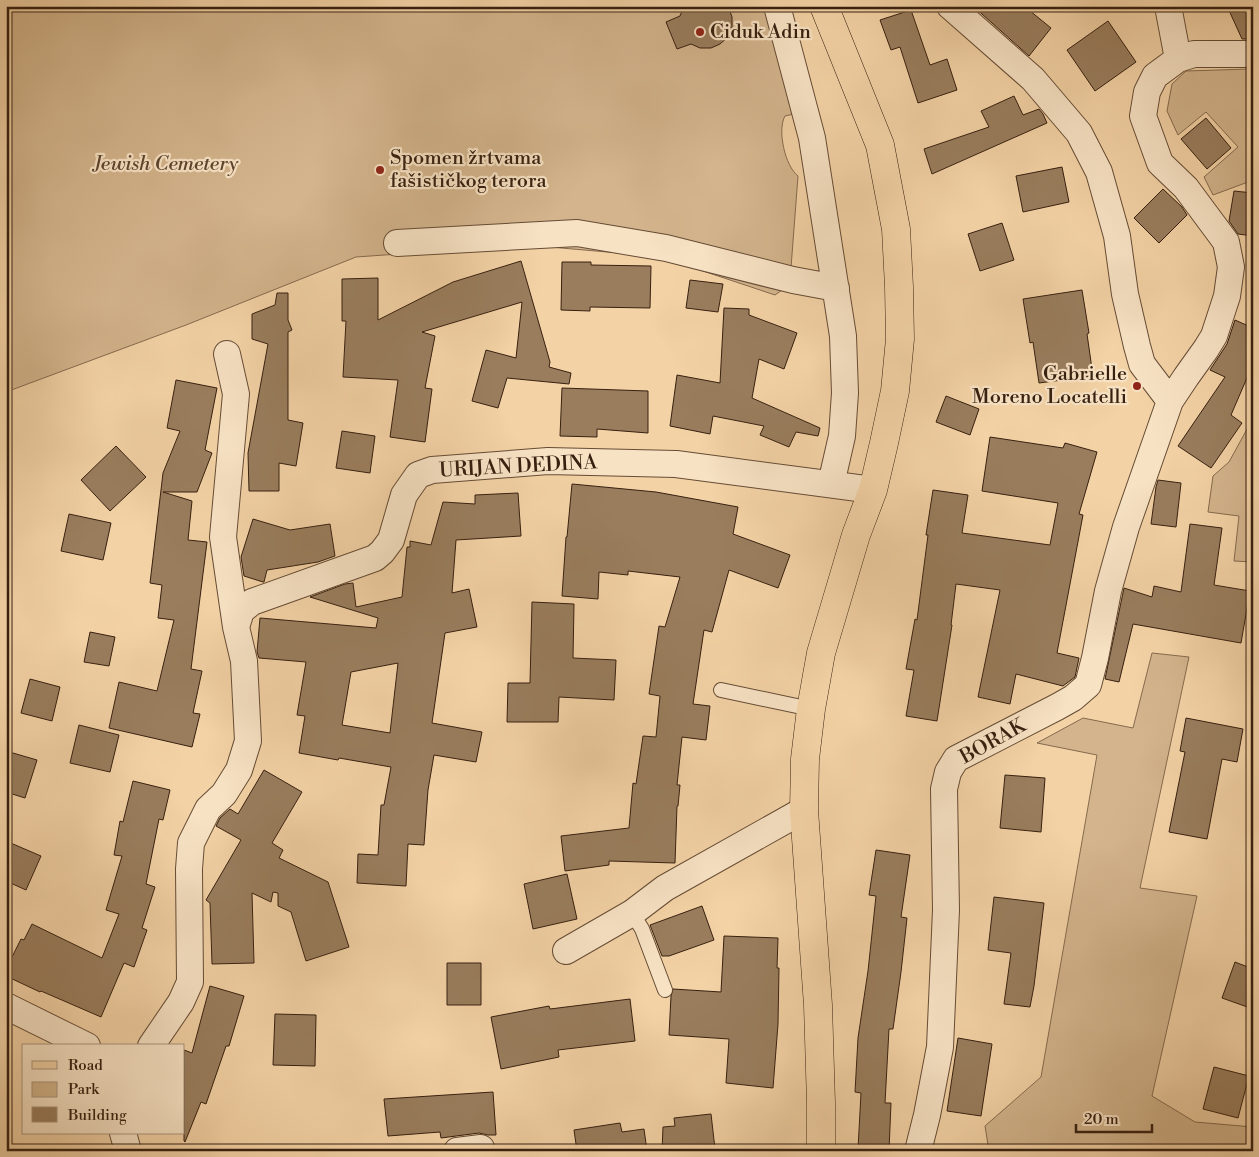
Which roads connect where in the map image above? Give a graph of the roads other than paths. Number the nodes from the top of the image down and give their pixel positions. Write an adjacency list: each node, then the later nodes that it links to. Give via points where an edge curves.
1 (777, 6): 8 (street, via 812,138)
2 (824, 6): 12 (main road, via 880,145 896,229 900,339 895,391)
3 (950, 6): 10 (street, via 1033,79 1079,133 1099,172 1117,236 1125,294 1142,364)
4 (1168, 6): 6 (street)
5 (1253, 54): 6 (street, via 1194,54)
6 (1178, 58): 10 (street, via 1155,76 1147,92 1143,116 1160,164 1186,188 1226,242 1231,267 1227,296 1214,336)
7 (397, 243): 8 (street, via 577,233 666,248)
8 (836, 288): 11 (street, via 843,336 845,393 842,436)
9 (227, 354): 13 (street, via 236,394 223,537)
10 (1170, 401): 26 (street, BORAK, via 1126,527 1108,591 1088,685 1057,707 956,759 948,772 944,789 946,910 940,1047)
11 (831, 484): 12 (street, URIJAN DEDINA); 13 (street, URIJAN DEDINA, via 676,464 548,461 432,470 418,475 404,495 391,540 375,558 252,602 241,611)
12 (873, 490): 15 (main road, via 837,596 821,653)
13 (236, 627): 22 (street, via 244,661 248,740 240,770 224,794 208,809 192,843 189,870 190,982 181,1002)
14 (722, 690): 15 (lane)
15 (811, 710): 16 (main road, via 805,759)
16 (804, 810): 17 (street, via 665,888); 25 (main road, via 818,1005)
17 (632, 913): 18 (street); 19 (lane, via 642,929)
18 (566, 952)
19 (665, 990)
20 (6, 1006): 21 (street)
21 (83, 1044)
22 (152, 1044)
23 (123, 1134): 24 (street)
24 (128, 1151)
25 (821, 1151)
26 (918, 1151)

